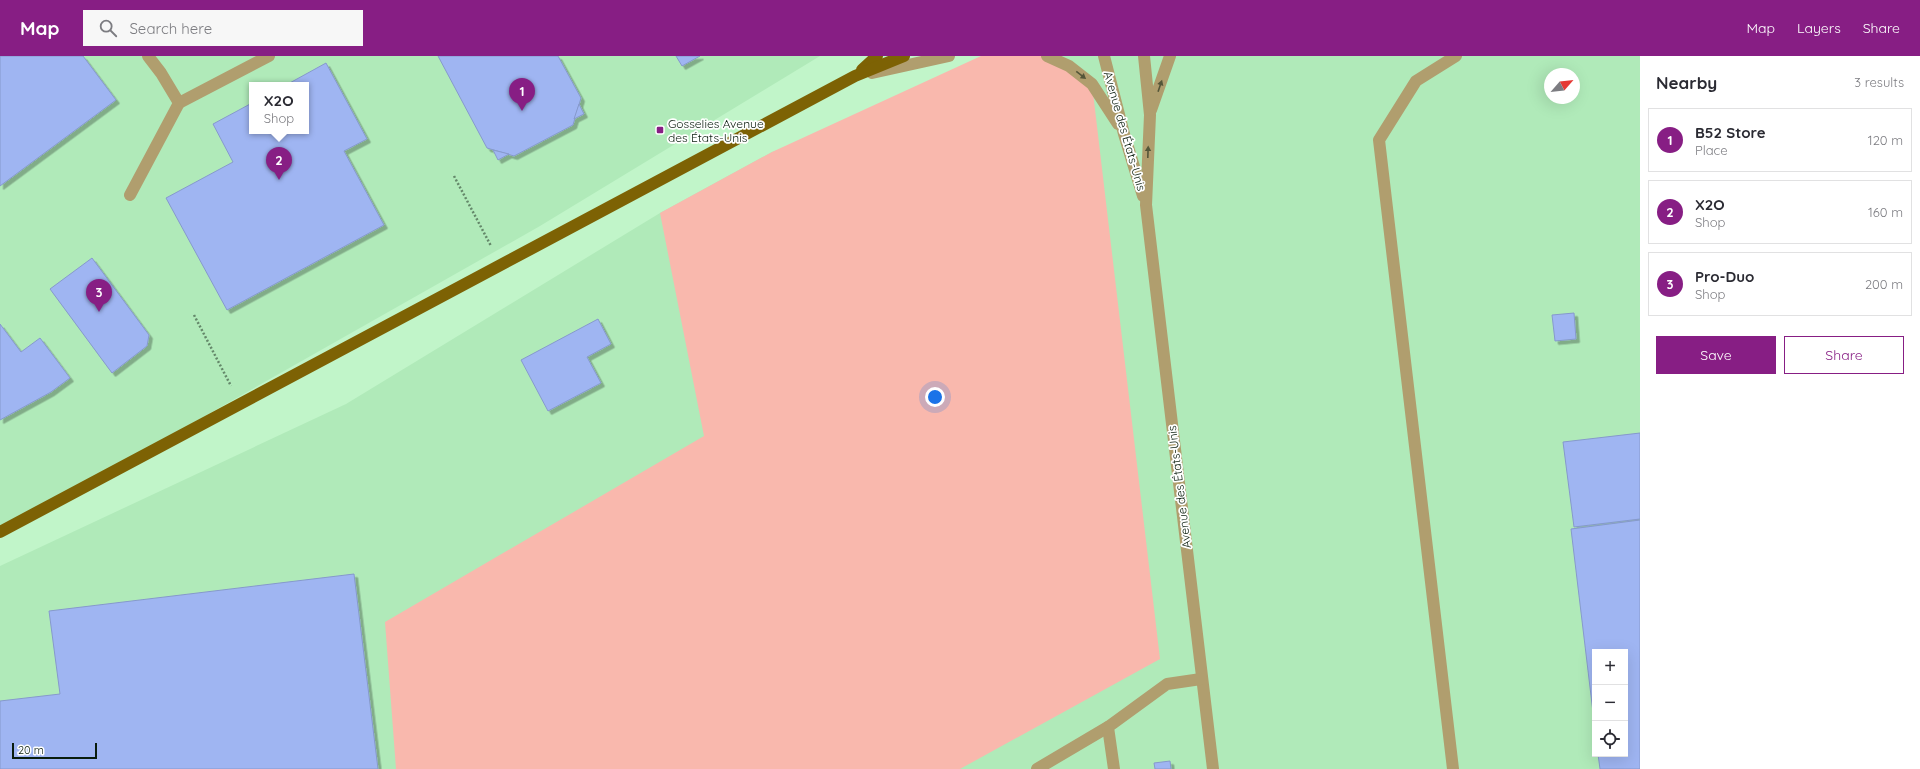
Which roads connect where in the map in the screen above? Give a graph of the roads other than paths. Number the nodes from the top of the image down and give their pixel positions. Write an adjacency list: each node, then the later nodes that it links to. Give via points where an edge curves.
1 (148, 56): 12 (street)
2 (269, 56): 12 (street)
3 (877, 56): 11 (main road)
4 (904, 56): 11 (main road)
5 (949, 56): 11 (street)
6 (1047, 56): 14 (street, one-way to 14, via 1069,66 1092,84)
7 (1104, 56): 14 (street, Avenue des États-Unis)
8 (1144, 56): 13 (street, Avenue des États-Unis)
9 (1170, 56): 13 (street, one-way to 9)
10 (1456, 56): 23 (street, via 1416,81 1380,140)
11 (855, 76): 17 (main road)
12 (180, 103): 15 (street)
13 (1150, 115): 16 (street, Avenue des États-Unis, one-way to 13)
14 (1124, 134): 16 (street, Avenue des États-Unis)
15 (130, 195)
16 (1146, 205): 18 (street, Avenue des États-Unis)
17 (0, 532)
18 (1201, 679): 19 (street, via 1167,684); 22 (street, Avenue des États-Unis)
19 (1108, 726): 20 (street); 21 (street)
20 (1037, 769)
21 (1114, 769)
22 (1212, 769)
23 (1453, 769)

